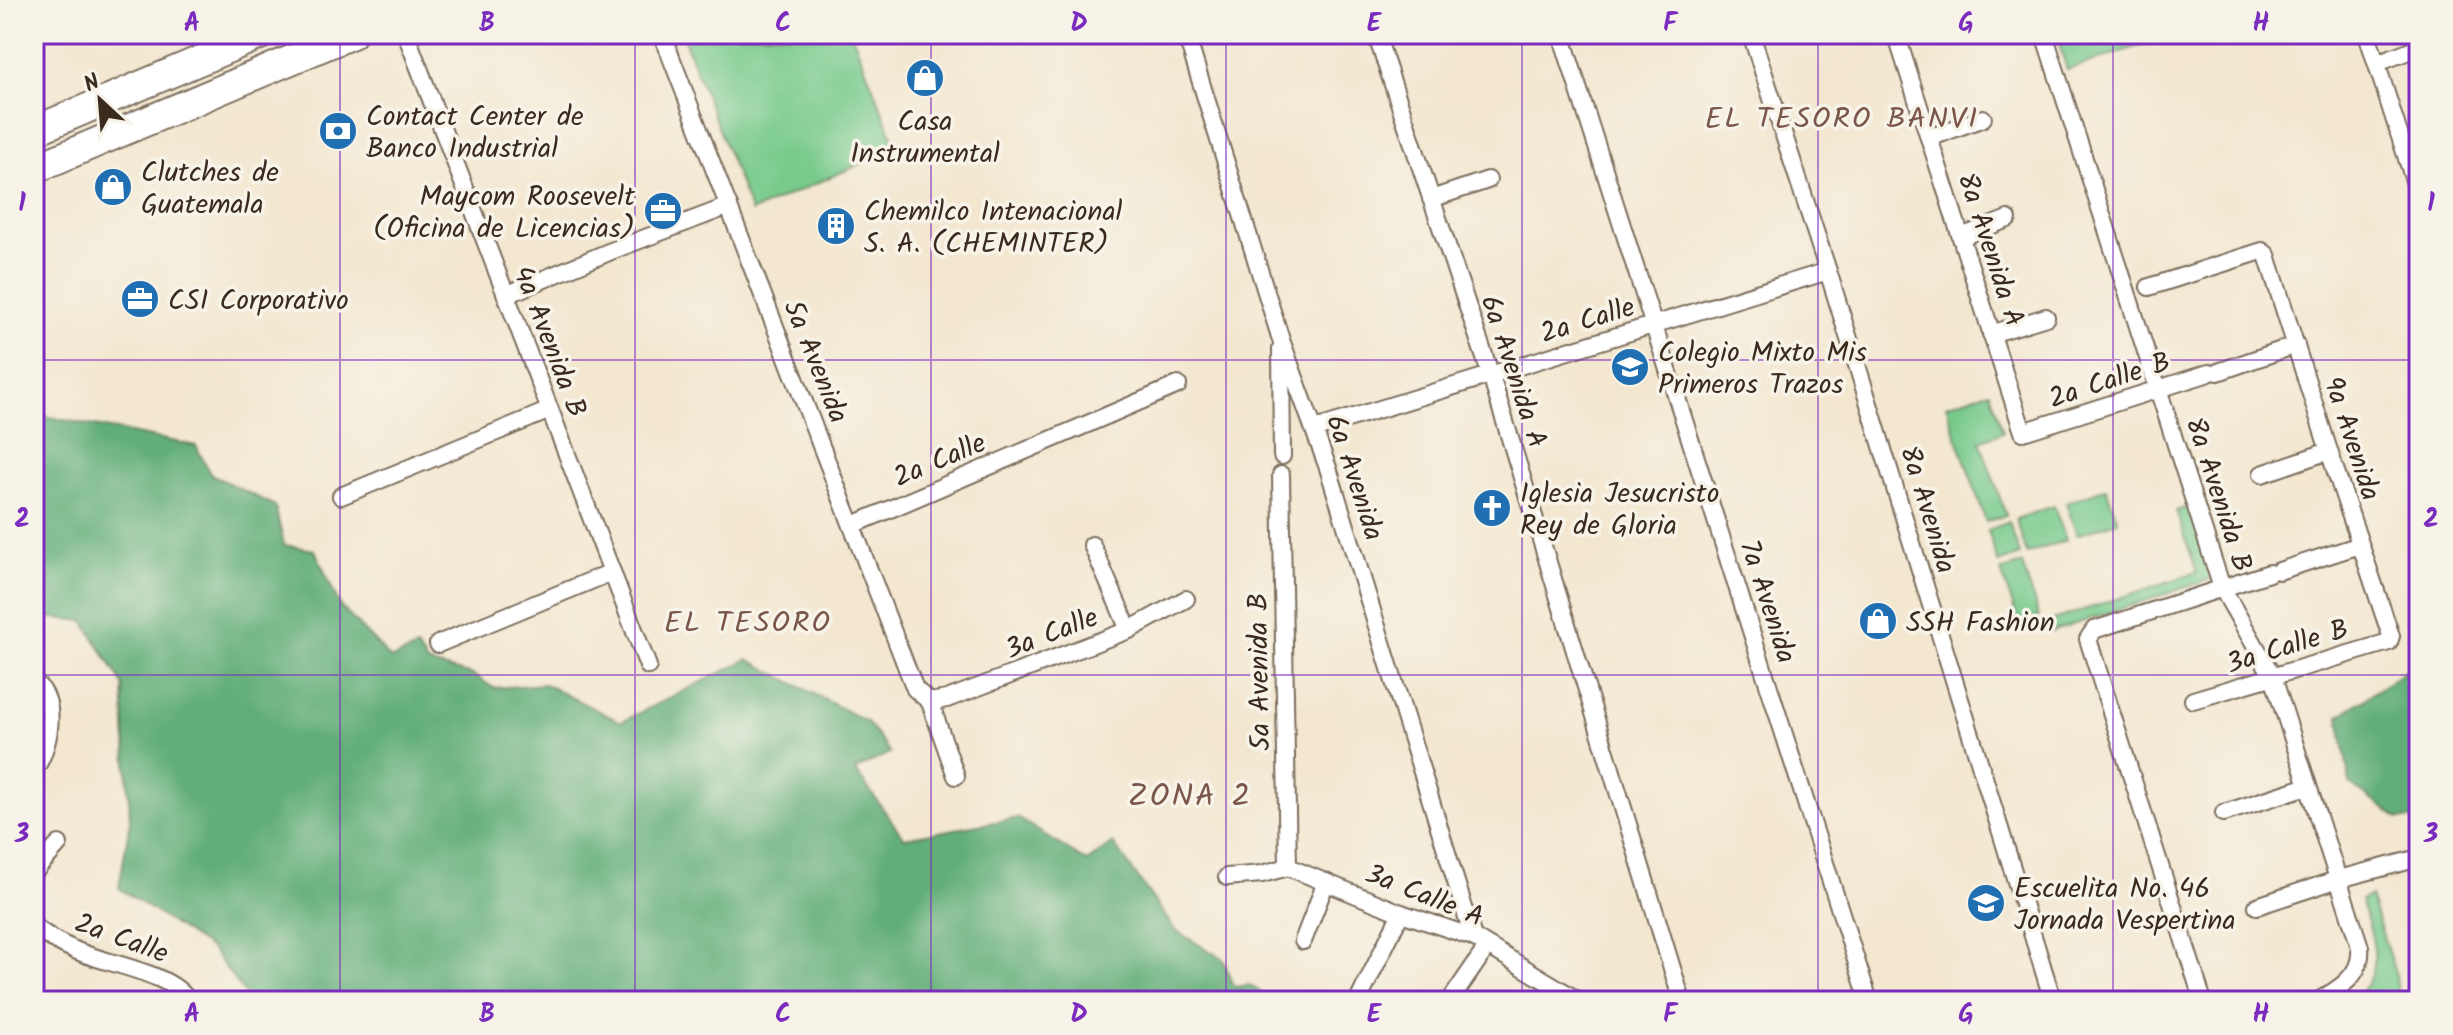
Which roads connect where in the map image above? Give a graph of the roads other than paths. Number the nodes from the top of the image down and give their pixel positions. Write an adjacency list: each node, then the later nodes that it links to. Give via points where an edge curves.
1 (262, 34): 15 (highway)
2 (352, 34): 17 (highway)
3 (406, 34): 26 (street, 4a Avenida B)
4 (662, 34): 21 (street, 5a Avenida)
5 (1186, 34): 30 (street, 6a Avenida)
6 (1376, 34): 20 (street, 6a Avenida A)
7 (1561, 34): 28 (street, 7a Avenida)
8 (1751, 34): 24 (street, 8a Avenida)
9 (2044, 34): 34 (street, 8a Avenida B)
10 (2367, 34): 13 (street)
11 (1899, 35): 16 (street, 8a Avenida A)
12 (2419, 47): 13 (street)
13 (2377, 63): 19 (street)
14 (1983, 118): 16 (street)
15 (42, 128): 17 (highway, via 82,115 92,118 87,133)
16 (1929, 138): 23 (street, 8a Avenida A)
17 (46, 164)
18 (1488, 180): 20 (street)
19 (2419, 196)
20 (1431, 199): 32 (street, 6a Avenida A)
21 (729, 206): 26 (street); 43 (street, 5a Avenida)
22 (2008, 219): 23 (street)
23 (1961, 237): 29 (street, 8a Avenida A)
24 (1828, 271): 28 (street, 2a Calle); 79 (street, 8a Avenida)
25 (2149, 287): 31 (street, 9a Avenida, via 2262,251)
26 (506, 295): 35 (street, 4a Avenida B)
27 (2046, 317): 29 (street)
28 (1654, 326): 32 (street, 2a Calle); 78 (street, 7a Avenida)
29 (1991, 334): 37 (street, 8a Avenida A)
30 (1281, 340): 36 (street, 6a Avenida); 39 (street)
31 (2296, 345): 34 (street, 2a Calle B); 38 (street, 9a Avenida)
32 (1491, 376): 36 (street, 2a Calle); 77 (street, 6a Avenida A)
33 (1178, 385): 43 (street, 2a Calle)
34 (2158, 390): 37 (street, 2a Calle B); 47 (street, 8a Avenida B)
35 (550, 410): 42 (street); 46 (street, 4a Avenida B)
36 (1315, 429): 72 (street, 6a Avenida)
37 (2024, 433)
38 (2329, 451): 40 (street); 45 (street, 9a Avenida)
39 (1282, 456)
40 (2262, 474)
41 (1281, 475): 63 (street, 5a Avenida B)
42 (341, 496)
43 (853, 525): 56 (street, 5a Avenida, via 915,689)
44 (1092, 545): 49 (street)
45 (2360, 545): 47 (street); 50 (street, 9a Avenida)
46 (612, 572): 51 (street); 52 (street, 4a Avenida B)
47 (2222, 588): 53 (street, 8a Avenida B); 80 (street, via 2088,639)
48 (1186, 599): 49 (street, 3a Calle)
49 (1129, 630): 56 (street, 3a Calle)
50 (2391, 636): 53 (street, 3a Calle B, via 2389,642)
51 (438, 644)
52 (648, 666)
53 (2273, 677): 55 (street, 3a Calle B); 59 (street, 8a Avenida B)
54 (34, 683): 57 (street, via 47,697 49,726)
55 (2193, 700)
56 (930, 702): 58 (street, 5a Avenida)
57 (34, 770)
58 (956, 776)
59 (2308, 786): 60 (street); 66 (street, 8a Avenida B)
60 (2224, 813)
61 (59, 844): 64 (street)
62 (2419, 858): 66 (street)
63 (1288, 867): 65 (street); 67 (street, 3a Calle A)
64 (34, 872)
65 (1227, 877)
66 (2339, 879): 68 (street); 81 (street, 8a Avenida B, via 2360,947 2359,963 2353,976)
67 (1326, 882): 69 (street, 3a Calle A); 71 (street)
68 (2257, 906)
69 (1401, 913): 72 (street, 3a Calle A); 74 (street)
70 (34, 926): 73 (street, 2a Calle, via 78,952 174,984)
71 (1303, 941)
72 (1480, 942): 75 (street); 76 (street, 3a Calle A)
73 (188, 1001)
74 (1358, 1001)
75 (1450, 1001)
76 (1579, 1001)
77 (1682, 1001)
78 (1869, 1001)
79 (2053, 1001)
80 (2203, 1001)
81 (2318, 1001)

